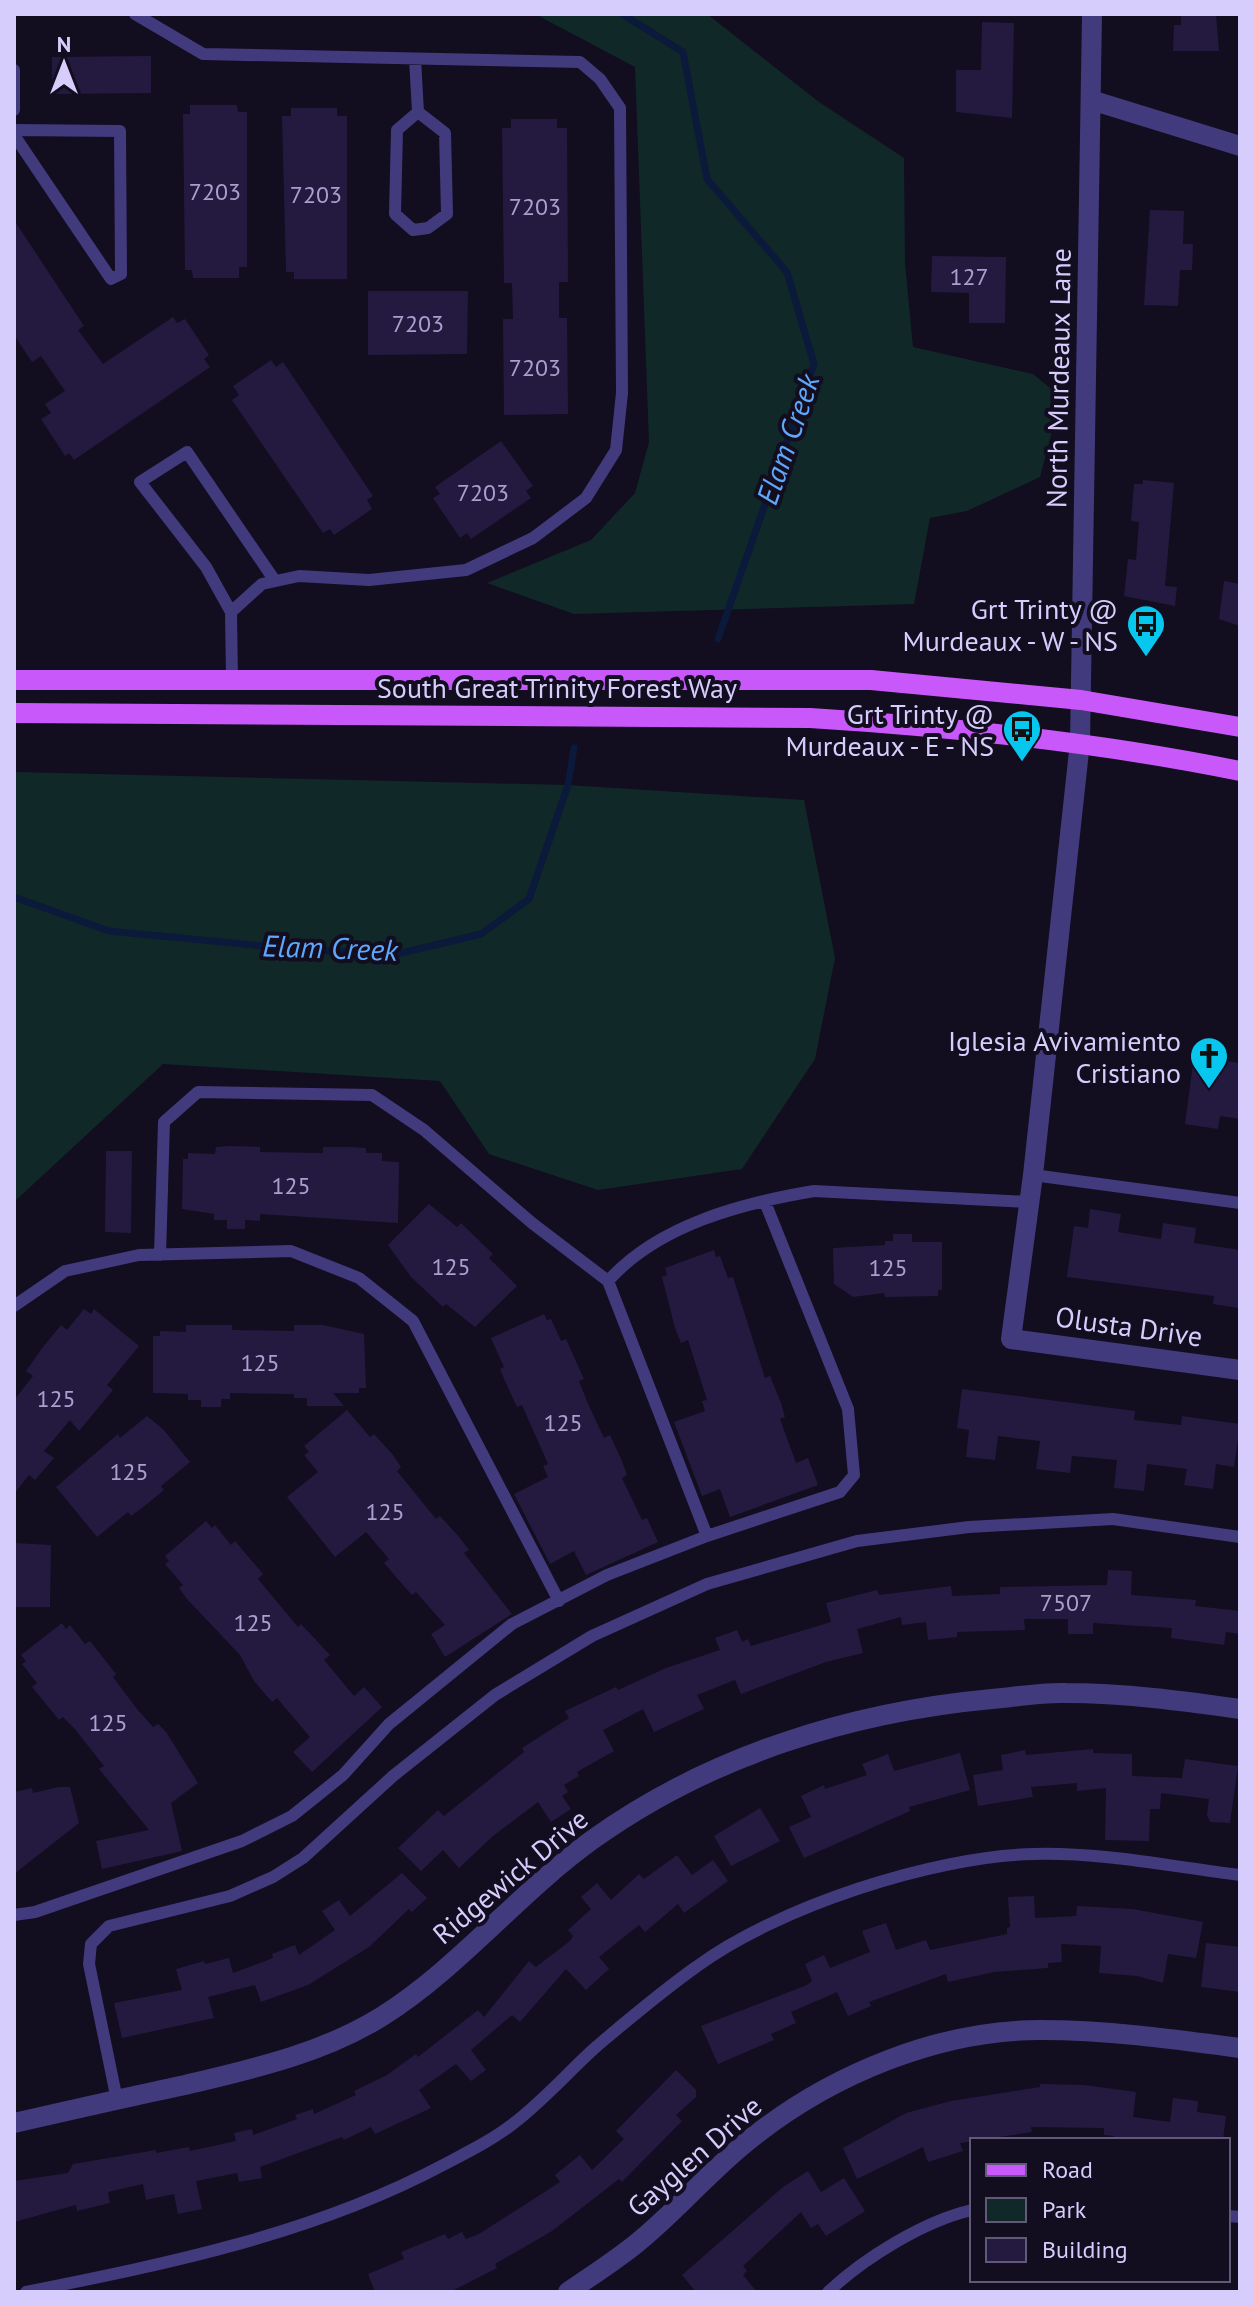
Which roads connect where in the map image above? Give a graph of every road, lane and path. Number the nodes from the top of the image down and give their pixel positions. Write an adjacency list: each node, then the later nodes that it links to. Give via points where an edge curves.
1 (135, 14): 3 (lane, via 203,54)
2 (1092, 14): 5 (street, North Murdeaux Lane)
3 (415, 59): 7 (lane); 10 (lane, via 580,62 620,108 622,393 616,450 586,498 560,519 466,570 369,580 299,576)
4 (14, 70): 6 (lane)
5 (1091, 100): 9 (street); 14 (street, North Murdeaux Lane)
6 (14, 112)
7 (418, 112): 7 (lane, via 397,130 395,214 413,230 428,228 447,214 445,133)
8 (14, 133): 8 (lane, via 120,131 121,274 111,279)
9 (1240, 146)
10 (275, 581): 11 (lane, via 262,584); 11 (lane, via 187,452 140,482 206,567)
11 (231, 612): 13 (lane)
12 (14, 680): 13 (main road, South Great Trinity Forest Way)
13 (232, 680): 14 (main road, South Great Trinity Forest Way, via 871,680)
14 (1081, 700): 16 (main road, South Great Trinity Forest Way); 17 (street, North Murdeaux Lane)
15 (14, 713): 17 (main road, South Great Trinity Forest Way, via 673,714 938,726)
16 (1240, 727)
17 (1080, 742): 18 (main road, South Great Trinity Forest Way); 19 (street, North Murdeaux Lane)
18 (1240, 771)
19 (1033, 1175): 21 (street, North Murdeaux Lane); 22 (lane)
20 (765, 1202): 21 (lane, via 814,1191); 24 (lane, via 728,1210 684,1229 635,1256); 28 (lane, via 848,1409 854,1475 840,1492)
21 (1029, 1202): 26 (street, North Murdeaux Lane)
22 (1240, 1203)
23 (160, 1255): 24 (lane, via 164,1122 198,1092 372,1095 424,1130); 25 (lane, via 65,1271); 30 (lane, via 291,1251 359,1278 413,1321)
24 (608, 1281): 28 (lane)
25 (14, 1306)
26 (1011, 1339): 27 (street, Olusta Drive)
27 (1240, 1370)
28 (707, 1536): 30 (lane, via 607,1575)
29 (1240, 1537): 35 (lane, via 1113,1519 857,1541 707,1584 592,1636 495,1695 393,1776 303,1858 273,1877 230,1896 109,1926 91,1944 89,1964)
30 (559, 1601): 33 (lane, via 512,1624 389,1724 343,1775 292,1816 242,1841)
31 (1240, 1709): 35 (street, Ridgewick Drive, via 1064,1692 857,1720 771,1746 679,1786 593,1839 381,2017 267,2066)
32 (1240, 1875): 38 (lane, via 1035,1854 977,1860 879,1883 780,1919 698,1965 598,2045 513,2124 367,2202 201,2256)
33 (14, 1915)
34 (1240, 2048): 39 (street, Gayglen Drive, via 1119,2032 1036,2030 949,2041 866,2068 753,2136 638,2243)
35 (117, 2100): 36 (street, Ridgewick Drive)
36 (14, 2123)
37 (970, 2210): 40 (lane, via 917,2231)
38 (26, 2292)
39 (568, 2292)
40 (828, 2292)

